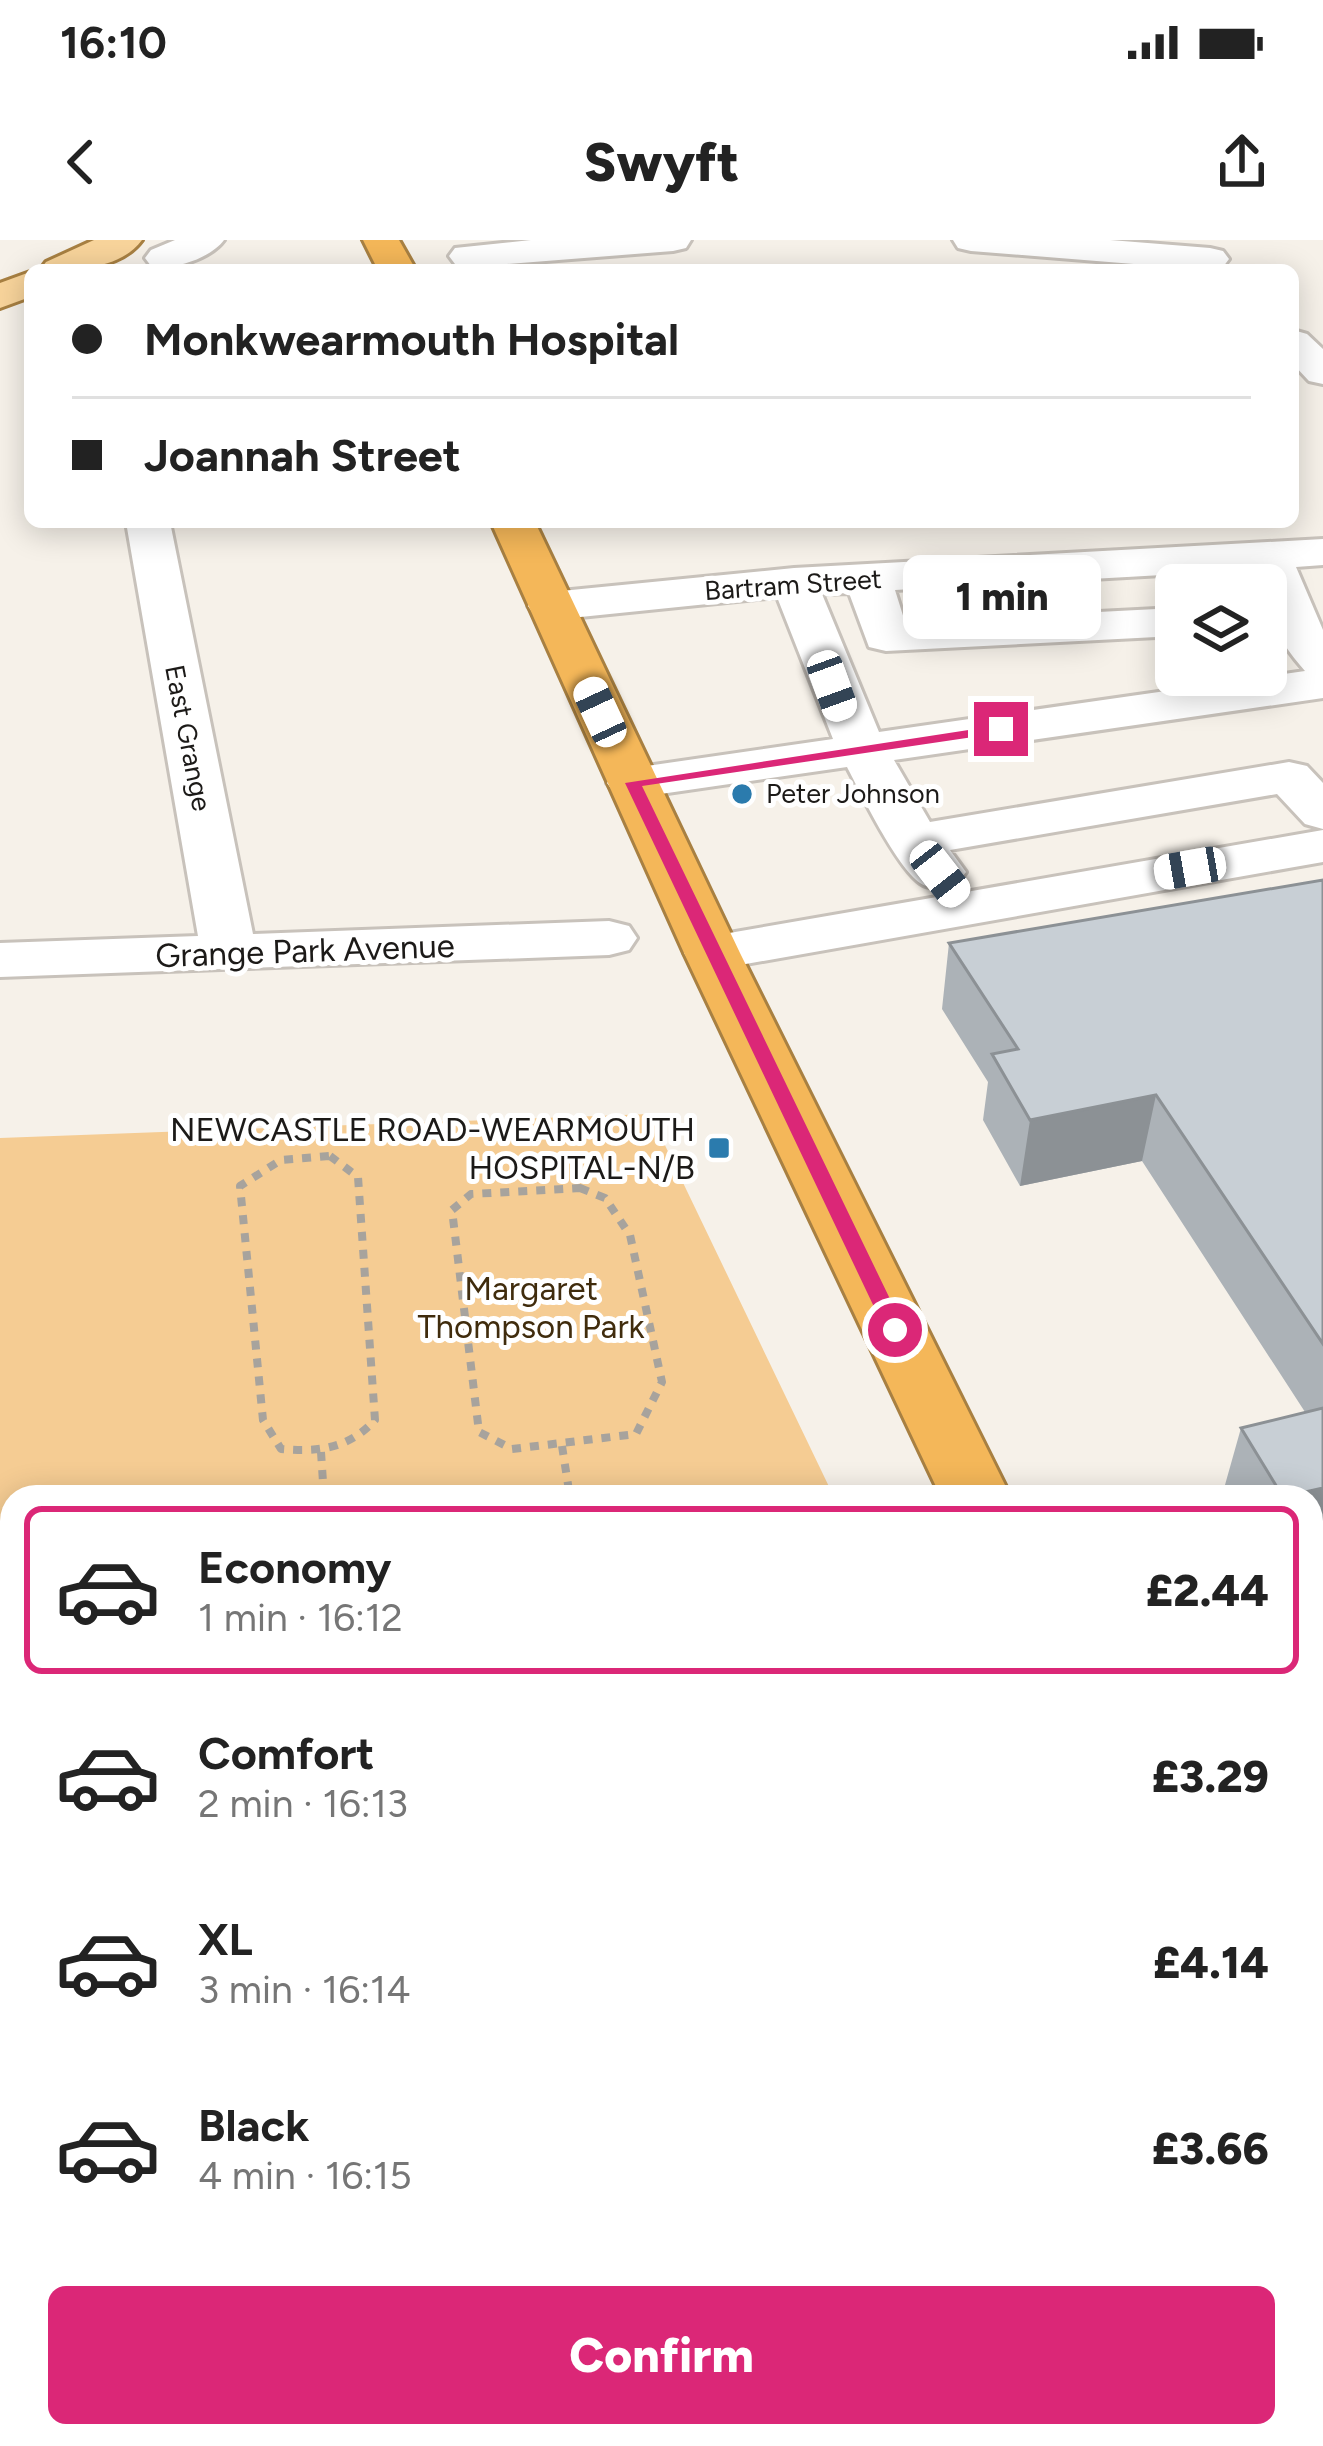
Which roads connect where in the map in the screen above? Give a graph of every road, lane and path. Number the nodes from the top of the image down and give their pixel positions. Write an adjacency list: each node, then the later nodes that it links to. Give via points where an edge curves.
1 (206, 240): 7 (street)
2 (673, 240): 5 (street)
3 (971, 240): 6 (street)
4 (107, 254): 8 (main road)
5 (468, 256)
6 (1207, 256)
7 (164, 258)
8 (76, 264)
9 (1299, 348): 10 (street)
10 (1323, 372)
11 (149, 528): 27 (street, East Grange)
12 (516, 528): 17 (highway)
13 (1323, 552): 14 (street, Bartram Street)
14 (1268, 555): 15 (street, Bartram Street); 19 (street)
15 (868, 578): 16 (street, Bartram Street); 18 (street, via 886,637)
16 (794, 582): 17 (street, Bartram Street); 20 (street, via 845,721)
17 (550, 606): 21 (highway)
18 (1155, 623)
19 (1305, 643): 20 (street)
20 (864, 749): 21 (street); 23 (street)
21 (633, 783): 28 (highway)
22 (1323, 813): 23 (street, via 1289,776)
23 (914, 840): 25 (street)
24 (1323, 845): 25 (street)
25 (967, 907): 28 (street)
26 (609, 938): 27 (street, Grange Park Avenue)
27 (229, 953): 29 (street, Grange Park Avenue)
28 (712, 953): 34 (highway)
29 (0, 960)
30 (562, 1446): 30 (path, via 512,1449 479,1432 452,1210 471,1195 580,1188 604,1198 630,1235 662,1382 636,1434); 33 (path)
31 (321, 1452): 31 (path, via 280,1449 263,1420 240,1186 259,1166 284,1158 330,1156 358,1177 375,1420 361,1437); 32 (path)
32 (324, 1485)
33 (568, 1485)
34 (970, 1485)

